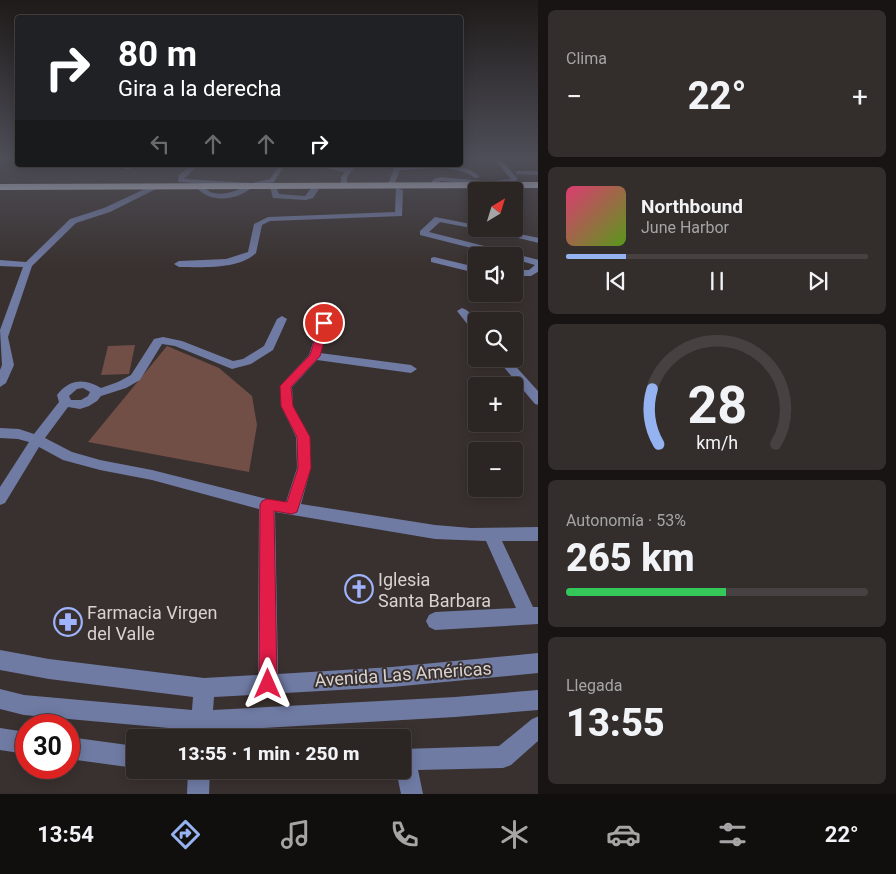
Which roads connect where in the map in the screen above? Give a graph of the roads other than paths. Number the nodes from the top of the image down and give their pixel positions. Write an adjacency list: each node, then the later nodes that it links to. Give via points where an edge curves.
1 (141, 194): 10 (street, via 73,221)
2 (396, 194): 8 (street, via 400,214 268,219 258,224 252,253 245,257 224,263)
3 (468, 225): 9 (street, via 438,219 423,233)
4 (523, 237): 5 (street)
5 (538, 241)
6 (434, 260): 11 (street)
7 (0, 262): 10 (street)
8 (179, 264)
9 (538, 264): 12 (street, via 534,272)
10 (28, 265): 20 (street, via 3,337 8,365)
11 (468, 268)
12 (523, 273)
13 (462, 311): 14 (street)
14 (468, 318)
15 (282, 319): 21 (street, via 269,348 246,362 232,366 178,344 158,341 136,376 122,385)
16 (324, 323): 17 (street)
17 (314, 356): 19 (street); 28 (street, via 286,386 287,406 303,437 304,468)
18 (510, 367): 22 (street)
19 (411, 369)
20 (0, 383)
21 (97, 393): 23 (street, via 80,405); 23 (street, via 90,385 73,386 63,395)
22 (538, 401)
23 (65, 402): 25 (street)
24 (0, 433): 25 (street, via 20,434)
25 (37, 440): 26 (street); 27 (street, via 68,456)
26 (0, 499)
27 (267, 505): 28 (street); 35 (street)
28 (292, 508): 29 (street, via 435,532)
29 (491, 534): 30 (street); 31 (street)
30 (538, 534)
31 (533, 615): 32 (street)
32 (435, 621)
33 (0, 660): 36 (street, Avenida Las Américas)
34 (538, 663): 35 (street, Avenida Las Américas, via 392,678)
35 (268, 684): 36 (street, Avenida Las Américas)
36 (204, 688): 40 (street)
37 (0, 699): 40 (street)
38 (538, 700): 40 (street)
39 (538, 726): 45 (street, via 503,757)
40 (202, 729)
41 (0, 739): 42 (street)
42 (15, 741)
43 (80, 750): 44 (street)
44 (126, 756)
45 (411, 760)
46 (199, 779): 48 (street)
47 (408, 779): 49 (street)
48 (198, 794)
49 (412, 794)

